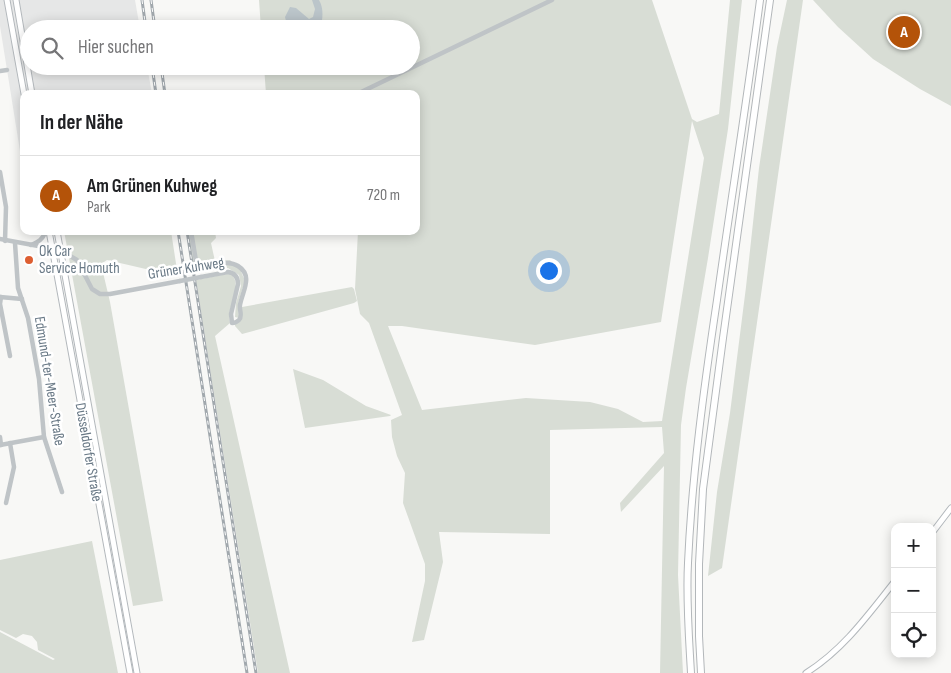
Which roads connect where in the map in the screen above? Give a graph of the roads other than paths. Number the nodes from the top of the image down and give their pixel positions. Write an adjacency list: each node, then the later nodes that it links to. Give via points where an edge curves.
1 (7, 0): 10 (main road)
2 (16, 0): 6 (main road)
3 (552, 0): 7 (street)
4 (760, 0): 41 (highway, via 699,427 688,565)
5 (770, 0): 42 (highway, via 703,489 699,564)
6 (20, 24)
7 (420, 64)
8 (7, 70): 9 (street)
9 (0, 71)
10 (20, 72)
11 (21, 75): 14 (main road)
12 (29, 75): 15 (main road)
13 (397, 75): 16 (street)
14 (23, 90)
15 (31, 90)
16 (366, 90)
17 (0, 174): 22 (street, via 6,207)
18 (45, 235): 24 (street)
19 (48, 235): 25 (main road, Düsseldorfer Straße)
20 (58, 235): 26 (main road, Düsseldorfer Straße)
21 (192, 235): 26 (street, Grüner Kuhweg, bridge, via 196,261 200,265 232,264 243,271 246,285 238,321 232,323 231,318 238,284 232,273 100,294 92,289 77,260)
22 (3, 240): 23 (street)
23 (15, 243): 24 (street); 28 (street, Edmund-ter-Meer-Straße, via 18,288)
24 (29, 245): 25 (street)
25 (52, 248): 26 (street); 39 (main road, Düsseldorfer Straße)
26 (60, 250): 40 (main road, Düsseldorfer Straße)
27 (0, 297): 28 (street); 29 (street)
28 (22, 299): 31 (street, Edmund-ter-Meer-Straße, via 39,379)
29 (10, 356)
30 (0, 437): 33 (street)
31 (44, 437): 32 (street); 34 (street, Edmund-ter-Meer-Straße)
32 (10, 443): 33 (street); 35 (street, via 14,467)
33 (1, 445)
34 (62, 492)
35 (6, 503)
36 (951, 508): 37 (main road)
37 (936, 528)
38 (891, 586): 43 (main road, via 845,642)
39 (130, 673)
40 (137, 673)
41 (691, 673)
42 (701, 673)
43 (806, 673)

